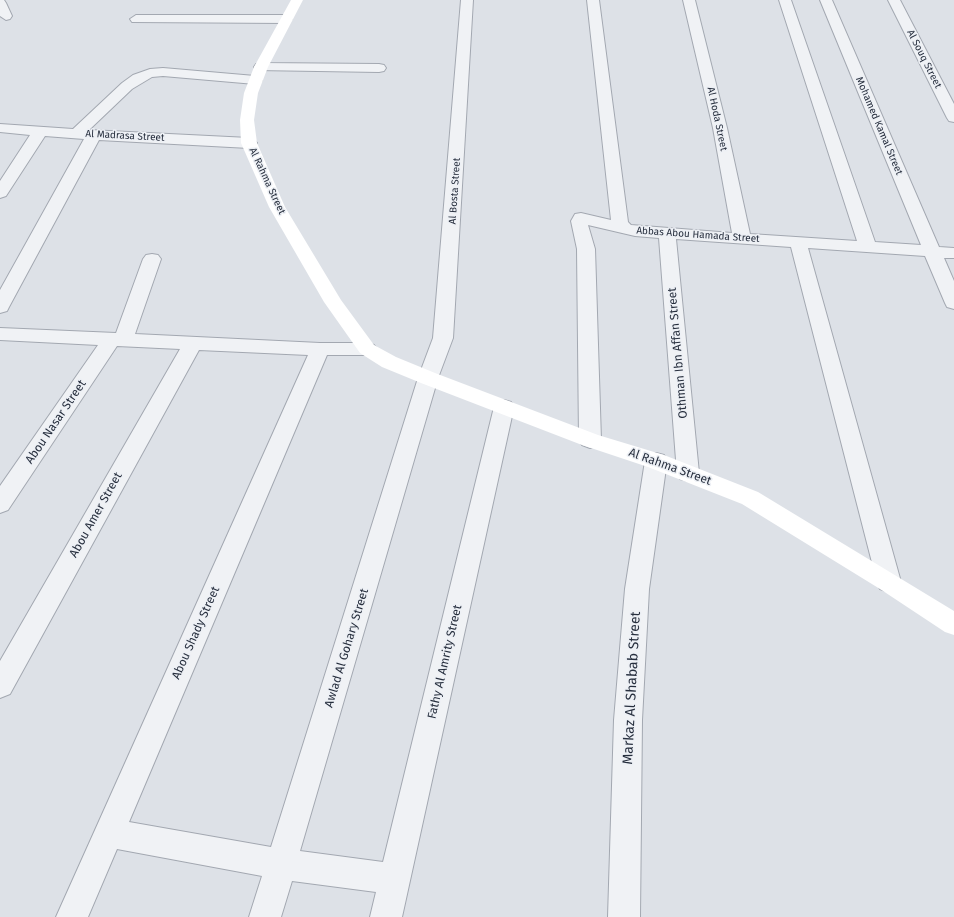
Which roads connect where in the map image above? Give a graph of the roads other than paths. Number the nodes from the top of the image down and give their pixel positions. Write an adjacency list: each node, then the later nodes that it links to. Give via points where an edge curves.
1 (297, 0): 11 (street, Al Rahma Street)
2 (468, 0): 36 (street, Al Bosta Street, via 443,338)
3 (593, 0): 21 (street, Abbas Abou Hamada Street, via 620,222)
4 (689, 0): 23 (street, Al Hoda Street, via 720,128)
5 (785, 0): 25 (street)
6 (826, 0): 26 (street, Mohamed Kamal Street)
7 (894, 0): 14 (street, Al Souq Street)
8 (0, 3): 9 (street)
9 (6, 16)
10 (136, 19): 11 (street)
11 (286, 19): 13 (street, Al Rahma Street)
12 (379, 68): 13 (street)
13 (258, 73): 17 (street, via 150,73 127,86); 19 (street, Al Rahma Street, via 248,107)
14 (954, 118)
15 (0, 128): 16 (street, Al Madrasa Street)
16 (41, 130): 17 (street, Al Madrasa Street); 20 (street)
17 (76, 133): 18 (street, Al Madrasa Street)
18 (94, 135): 19 (street, Al Madrasa Street); 30 (street)
19 (249, 143): 35 (street, Al Rahma Street, via 277,207 333,302)
20 (0, 193)
21 (625, 229): 22 (street, Abbas Abou Hamada Street); 38 (street, via 581,218 579,221 586,249)
22 (667, 233): 23 (street, Abbas Abou Hamada Street); 40 (street, Othman Ibn Affan Street)
23 (742, 238): 24 (street, Abbas Abou Hamada Street)
24 (798, 242): 25 (street, Abbas Abou Hamada Street); 42 (street)
25 (868, 247): 26 (street, Abbas Abou Hamada Street)
26 (932, 252): 27 (street, Abbas Abou Hamada Street); 29 (street, Mohamed Kamal Street)
27 (954, 253)
28 (152, 259): 32 (street, Abou Nasar Street)
29 (954, 303)
30 (0, 308)
31 (0, 334): 32 (street)
32 (117, 340): 33 (street); 41 (street, Abou Nasar Street)
33 (192, 344): 34 (street); 44 (street, Abou Amer Street)
34 (320, 349): 35 (street); 45 (street, Abou Shady Street)
35 (367, 349): 36 (street, Al Rahma Street, via 389,362)
36 (428, 378): 37 (street, Al Rahma Street); 46 (street, Awlad Al Gohary Street)
37 (504, 407): 38 (street, Al Rahma Street); 47 (street, Fathy Al Amrity Street)
38 (590, 440): 39 (street, Al Rahma Street)
39 (656, 461): 40 (street, Al Rahma Street); 51 (street, Markaz Al Shabab Street, via 637,597 628,720)
40 (688, 473): 42 (street, Al Rahma Street, via 750,498)
41 (0, 504)
42 (889, 582): 43 (street, Al Rahma Street)
43 (954, 624)
44 (0, 686)
45 (108, 833): 46 (street); 48 (street, Abou Shady Street)
46 (282, 864): 47 (street); 49 (street, Awlad Al Gohary Street)
47 (395, 879): 50 (street, Fathy Al Amrity Street)
48 (72, 917)
49 (265, 917)
50 (386, 917)
51 (624, 917)

